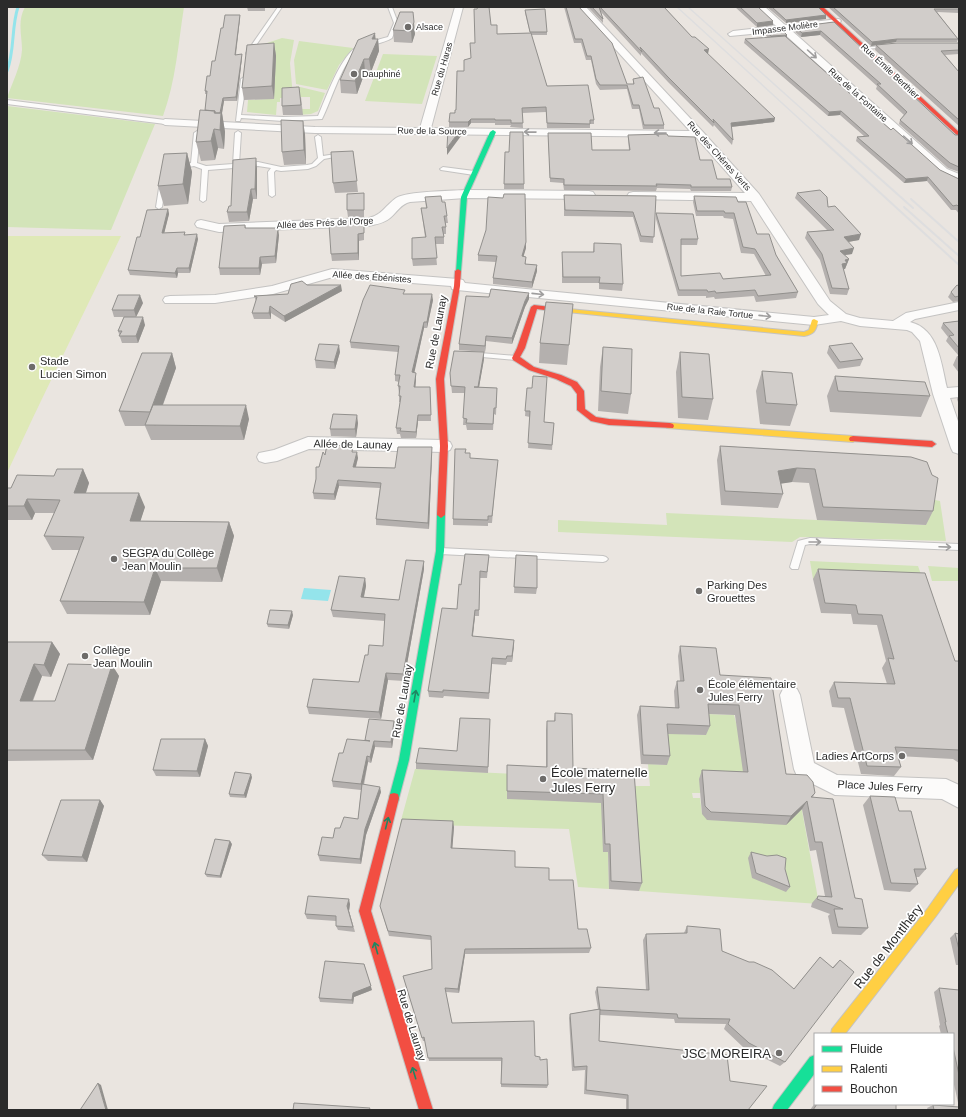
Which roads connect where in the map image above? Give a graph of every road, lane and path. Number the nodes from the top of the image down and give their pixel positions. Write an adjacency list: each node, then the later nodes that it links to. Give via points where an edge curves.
1 (280, 7): 12 (lane)
2 (390, 7): 16 (lane, via 396,23 390,38 354,51 345,64 320,118 282,118)
3 (459, 7): 17 (street, Rue du Haras, via 425,126)
4 (581, 7): 20 (street, Rue des Chênes Verts)
5 (760, 7): 8 (street, Rue de la Fontaine)
6 (820, 7): 7 (street, Rue Émile Berthier)
7 (836, 21): 8 (street, Impasse Molière); 11 (street, Rue Émile Berthier)
8 (783, 28): 9 (street, Impasse Molière); 33 (street, Rue de la Fontaine, one-way to 33, via 943,171)
9 (733, 34)
10 (896, 45): 11 (lane)
11 (865, 48): 21 (street, Rue Émile Berthier)
12 (246, 55)
13 (245, 70): 16 (lane)
14 (7, 102): 15 (lane)
15 (165, 122): 16 (street, Rue de la Source)
16 (238, 125): 17 (street, Rue de la Source, via 315,130); 26 (lane)
17 (426, 130): 18 (street, Rue de la Source)
18 (493, 132): 20 (street, Rue de la Source, one-way to 18); 31 (street, Rue de Launay)
19 (197, 133): 25 (lane)
20 (699, 134): 38 (street, Rue des Chênes Verts)
21 (959, 135)
22 (318, 137): 24 (lane)
23 (342, 155): 24 (lane)
24 (322, 158): 29 (lane, via 308,167)
25 (194, 164): 27 (lane); 28 (lane)
26 (236, 165): 28 (lane); 29 (lane, via 258,164)
27 (174, 168)
28 (205, 168): 39 (lane)
29 (274, 168): 35 (lane, via 271,172)
30 (443, 169): 31 (lane)
31 (474, 174): 34 (street, Rue de Launay)
32 (164, 178): 40 (lane)
33 (959, 178)
34 (465, 194): 36 (street, Allée des Prés de l'Orge); 41 (street, Allée des Prés de l'Orge, via 402,200 385,216 369,222 219,228); 42 (street, Rue de Launay)
35 (272, 195)
36 (598, 196)
37 (622, 196): 38 (street)
38 (755, 197): 45 (street, Rue des Chênes Verts, via 825,304)
39 (203, 200)
40 (158, 206)
41 (201, 224)
42 (458, 285): 43 (street, Allée des Ébénistes, via 332,273 273,290 216,299); 46 (street, Rue de la Raie Tortue, one-way to 46); 48 (street, Rue de Launay)
43 (170, 300)
44 (959, 306): 47 (street, via 910,316)
45 (841, 317): 46 (street, Rue de la Raie Tortue); 47 (street, Rue de la Raie Tortue, via 860,322)
46 (814, 321): 49 (street, via 813,330 804,334 534,307)
47 (895, 325): 51 (street, Rue de la Raie Tortue, via 909,326 923,333)
48 (444, 352): 49 (lane); 53 (street, Rue de Launay, via 440,379)
49 (516, 358): 52 (street, via 529,369 568,380 578,386 582,397 581,410 594,420)
50 (959, 392): 51 (street)
51 (941, 394): 54 (street)
52 (932, 444)
53 (444, 446): 55 (street, Allée de Launay, via 308,443); 57 (street, Rue de Launay)
54 (959, 448)
55 (264, 457)
56 (959, 548): 59 (lane, one-way to 56, via 801,543 810,541)
57 (440, 551): 58 (lane); 65 (street, Rue de Launay, one-way to 57, via 365,911 404,760)
58 (603, 559)
59 (795, 567)
60 (790, 695): 61 (street, Place Jules Ferry, via 805,769 835,785 946,790)
61 (959, 798)
62 (959, 874): 63 (street, Rue de Montlhéry)
63 (838, 1033)
64 (814, 1063): 66 (street)
65 (426, 1110)
66 (779, 1110)

